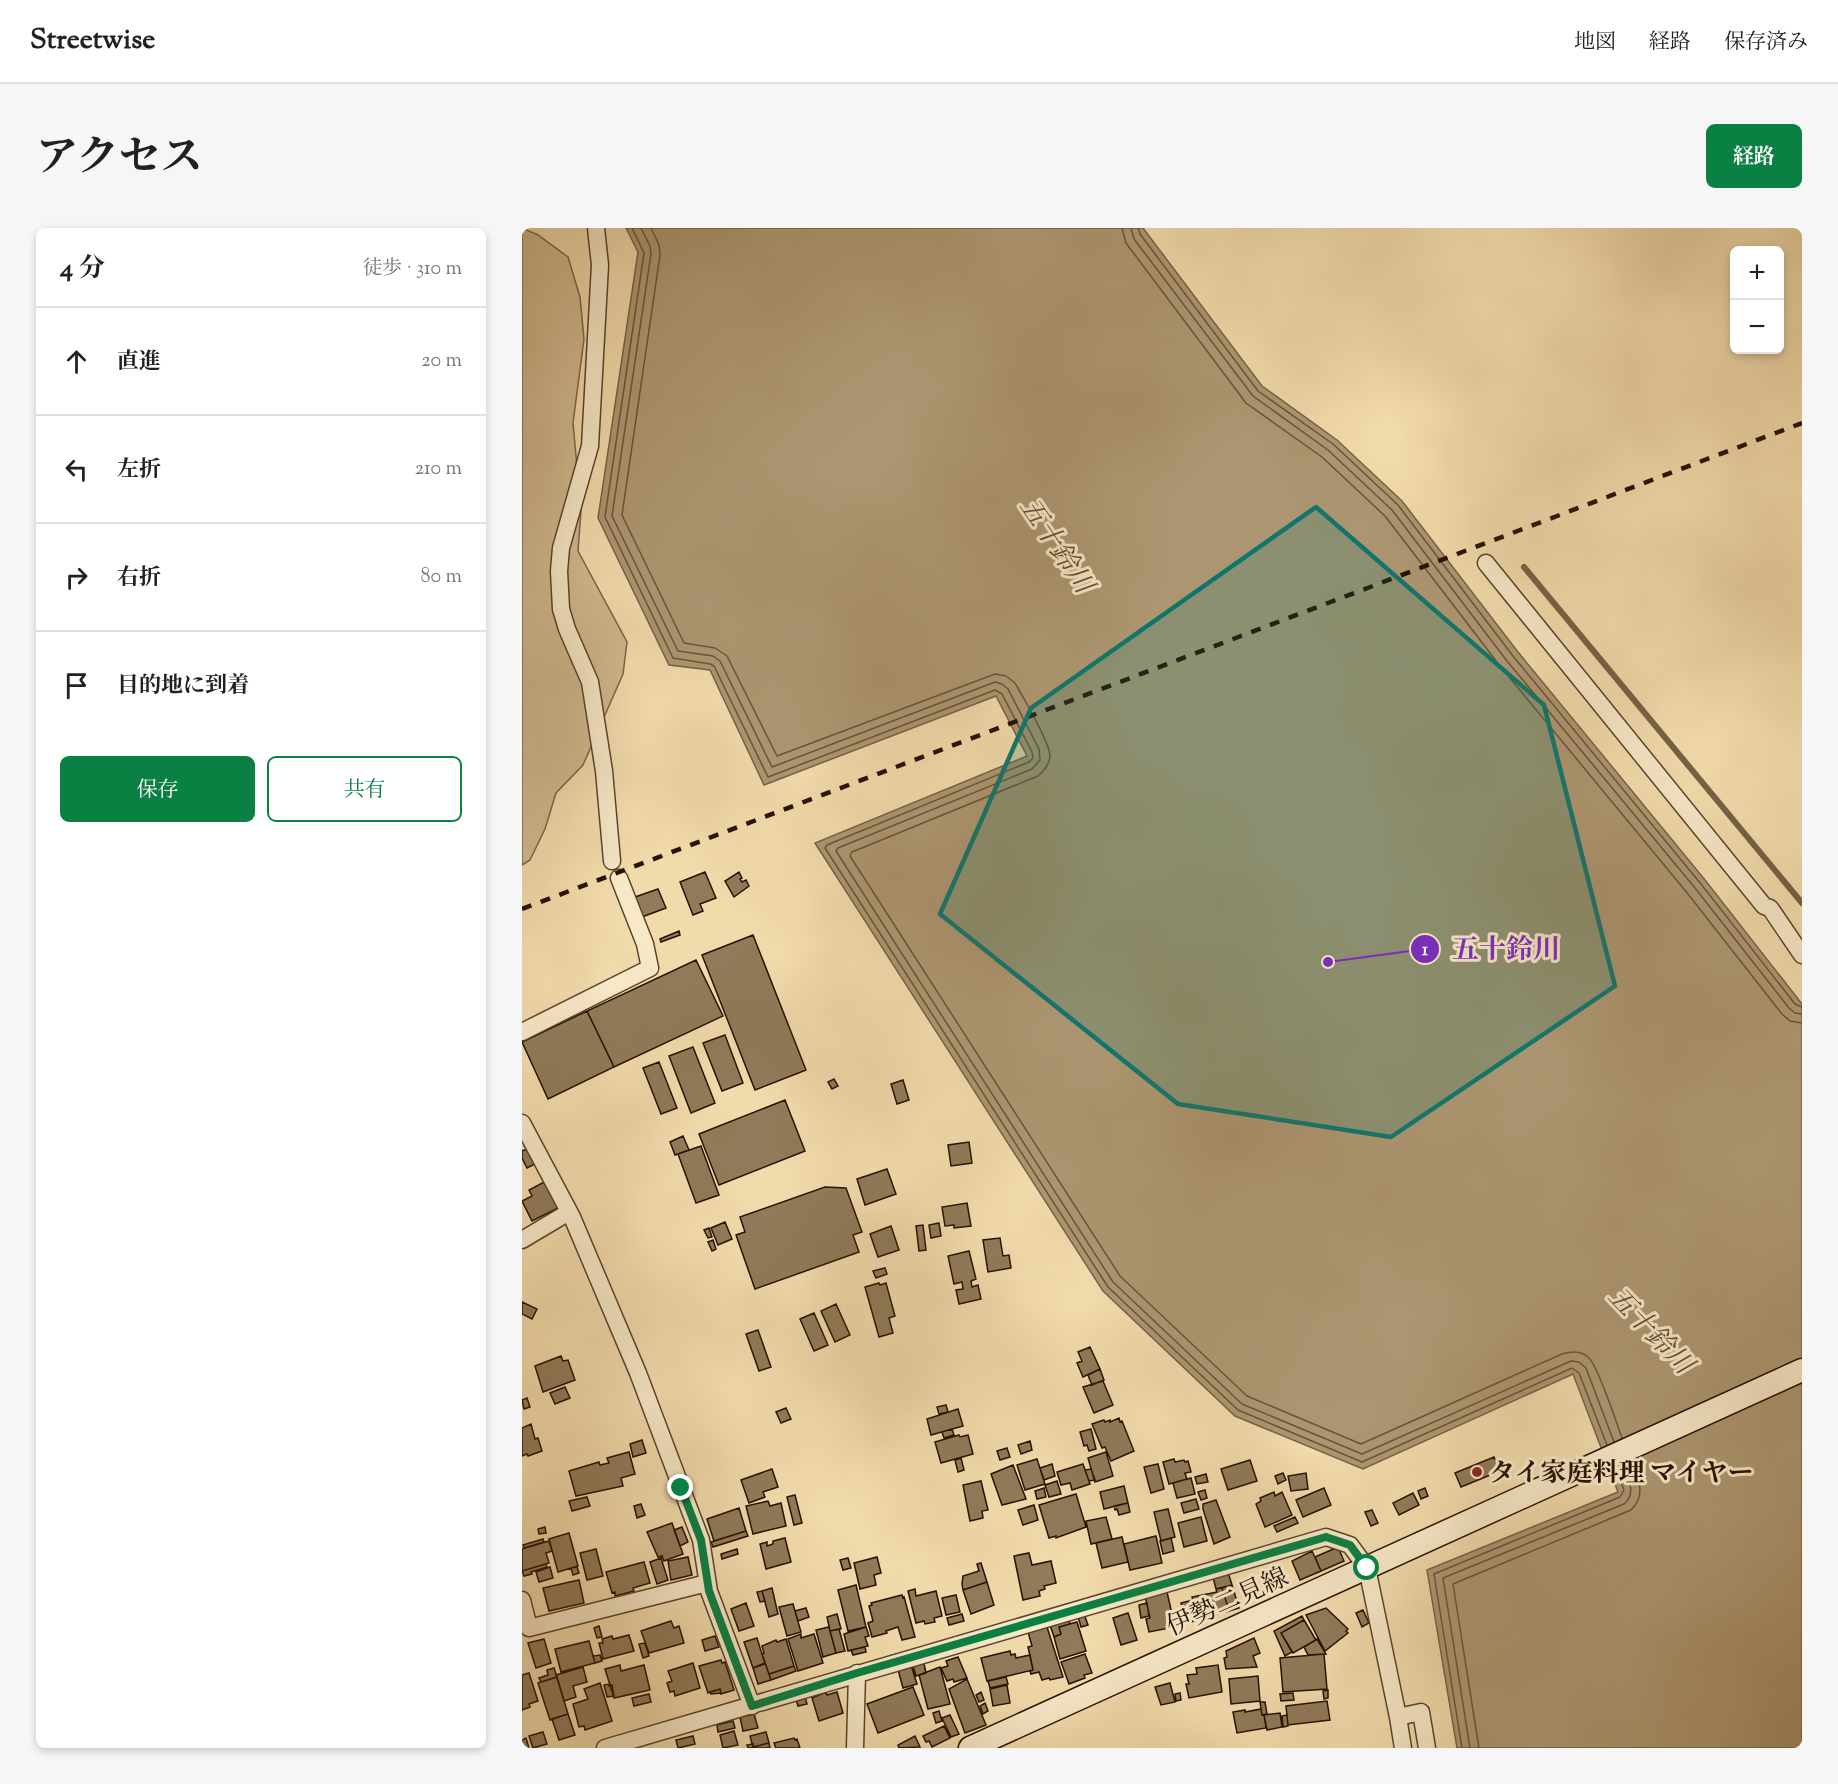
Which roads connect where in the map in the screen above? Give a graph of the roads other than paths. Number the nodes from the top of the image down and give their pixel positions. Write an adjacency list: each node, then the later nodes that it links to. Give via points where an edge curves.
1 (596, 228): 3 (street, via 600,265 590,446 561,548 559,571 561,609 590,682 604,771)
2 (1486, 562): 5 (street, via 1764,906 1770,908)
3 (612, 861)
4 (619, 878): 6 (street, via 645,944 650,968)
5 (1802, 955)
6 (522, 1032)
7 (522, 1123): 8 (street)
8 (569, 1212): 9 (street); 12 (street, via 638,1373 701,1540)
9 (522, 1240)
10 (1802, 1370): 11 (main road, 伊勢二見線)
11 (1367, 1568): 14 (street, via 1350,1545 1326,1537); 16 (street); 19 (main road, 伊勢二見線)
12 (707, 1583): 13 (street, via 529,1628); 15 (street)
13 (522, 1600)
14 (857, 1673): 15 (street); 18 (street)
15 (752, 1706): 17 (street)
16 (1398, 1717): 20 (street); 21 (street, via 1421,1712)
17 (604, 1748)
18 (855, 1748)
19 (970, 1748)
20 (1403, 1748)
21 (1427, 1748)

